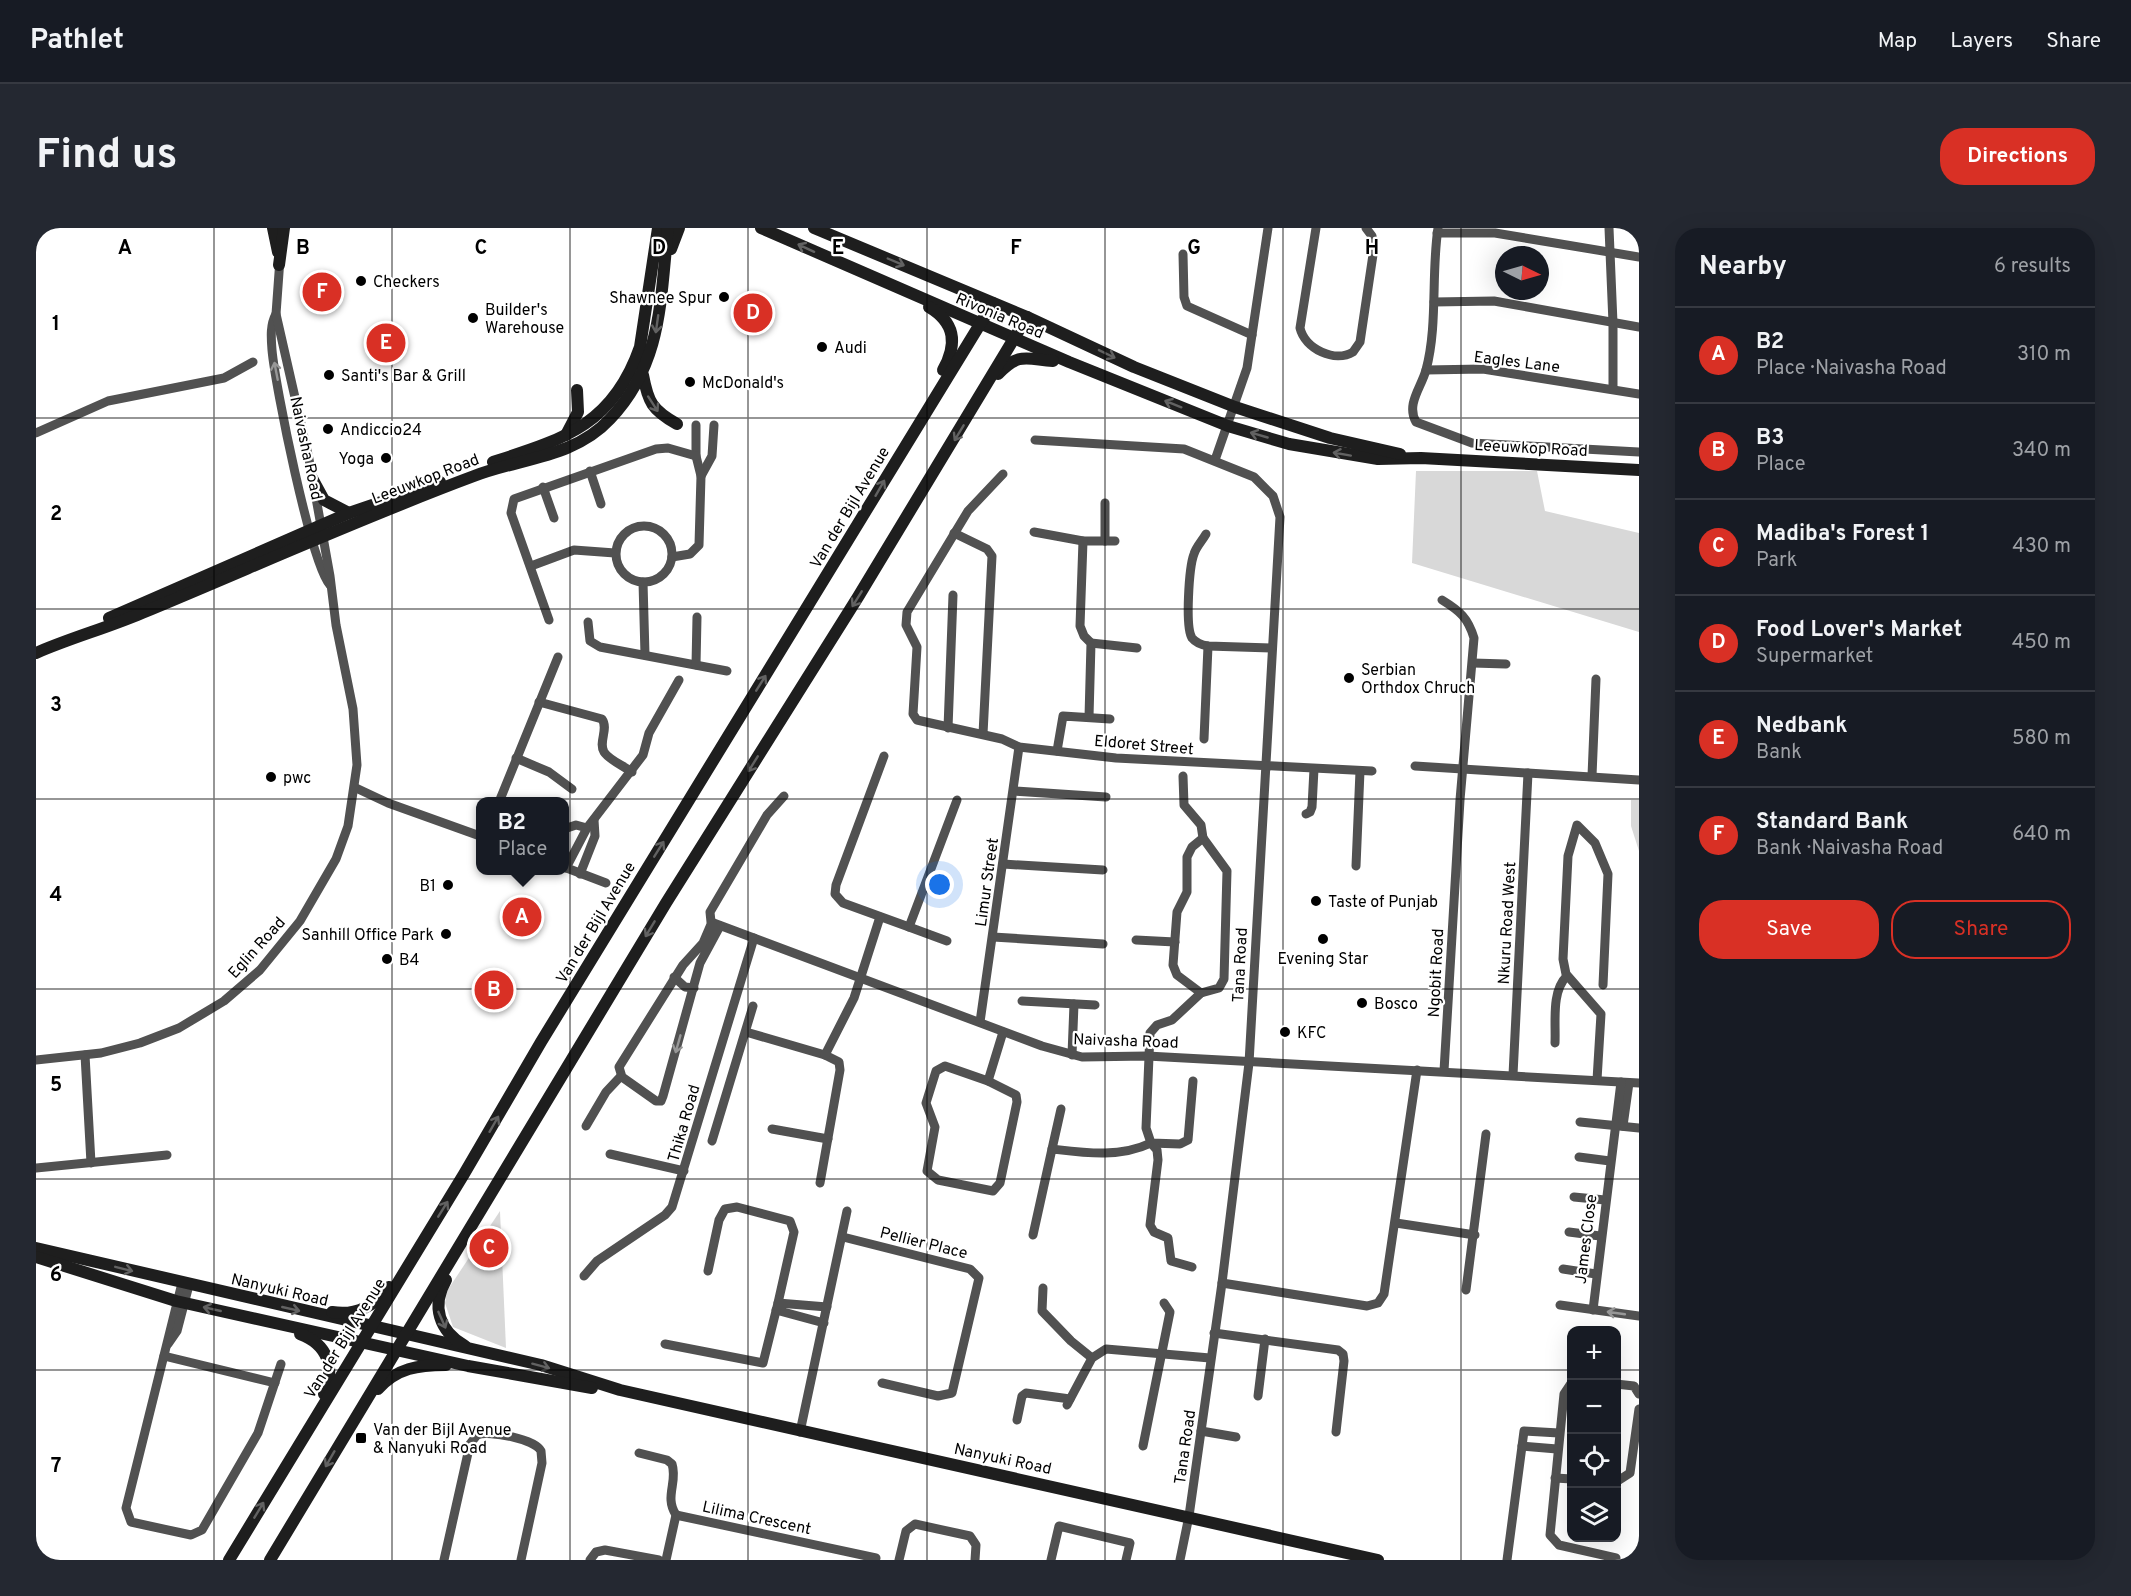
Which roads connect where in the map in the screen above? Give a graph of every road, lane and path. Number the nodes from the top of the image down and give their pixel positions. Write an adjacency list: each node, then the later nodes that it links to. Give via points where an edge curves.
1 (273, 228): 19 (main road)
2 (279, 228): 19 (street, Naivasha Road)
3 (284, 228): 19 (main road)
4 (668, 228): 20 (main road, Leeuwkop Road)
5 (679, 228): 20 (main road)
6 (748, 228): 15 (main road)
7 (761, 228): 15 (main road, Rivonia Road)
8 (814, 228): 23 (main road, Rivonia Road, one-way to 23)
9 (1269, 228): 29 (street)
10 (1316, 228): 11 (street, via 1300,328 1312,347 1338,356 1353,352 1360,342 1374,248)
11 (1366, 228)
12 (1609, 228): 16 (street)
13 (1437, 230): 16 (street, via 1495,233); 22 (street)
14 (656, 231): 45 (main road, Leeuwkop Road, via 644,332 634,364 600,413)
15 (785, 238): 21 (main road, Rivonia Road, one-way to 15)
16 (1610, 252): 18 (street); 26 (street)
17 (1183, 254): 29 (street, via 1185,302 1192,309)
18 (1639, 257)
19 (279, 263): 24 (street, Naivasha Road)
20 (663, 271): 34 (main road, Leeuwkop Road, one-way to 34, via 652,351)
21 (897, 289): 27 (main road, Rivonia Road); 46 (main road, via 941,315 951,328 954,342 951,357)
22 (1434, 302): 26 (street, via 1494,300); 33 (street)
23 (993, 303): 25 (main road, Rivonia Road); 27 (main road, Van der Bijl Avenue)
24 (276, 314): 56 (street, Naivasha Road); 63 (street, Naivasha Road, one-way to 24, via 272,351)
25 (1027, 317): 30 (main road); 39 (main road, Rivonia Road, one-way to 39, via 1134,367)
26 (1613, 323): 28 (street); 36 (street)
27 (982, 324): 30 (main road, Rivonia Road); 46 (main road, Van der Bijl Avenue)
28 (1639, 327)
29 (1252, 335): 39 (street)
30 (1014, 338): 32 (main road, Rivonia Road); 35 (main road)
31 (253, 362): 44 (street, via 224,378 108,401)
32 (1069, 362): 35 (main road, via 1018,359); 43 (main road, Rivonia Road, one-way to 32)
33 (1426, 370): 36 (street, Eagles Lane, via 1484,369); 48 (street, via 1412,412 1416,422 1439,432 1472,442)
34 (643, 375): 40 (main road, one-way to 40, via 651,404); 63 (main road, Leeuwkop Road, via 609,421 569,448 473,476)
35 (990, 383): 186 (main road, one-way to 186, via 666,903)
36 (1613, 389): 38 (street, Eagles Lane)
37 (577, 390): 45 (main road, via 578,412)
38 (1639, 394)
39 (1235, 407): 43 (street); 50 (main road, Leeuwkop Road, via 1330,438)
40 (676, 424)
41 (696, 425): 49 (street)
42 (714, 425): 55 (street, via 712,456)
43 (1228, 426): 50 (main road, Leeuwkop Road, one-way to 43, via 1353,456 1289,444); 51 (street)
44 (36, 433)
45 (564, 438): 60 (main road, Leeuwkop Road)
46 (909, 438): 196 (main road, Van der Bijl Avenue, one-way to 46)
47 (1035, 440): 51 (street, via 1171,446)
48 (1639, 452)
49 (696, 456): 53 (street, via 656,449); 55 (street)
50 (1421, 458): 52 (main road, Leeuwkop Road)
51 (1215, 460): 79 (street, Tana Road, via 1254,477 1267,488 1278,507 1280,530)
52 (1639, 470)
53 (590, 471): 57 (street); 59 (street)
54 (1003, 474): 64 (street, via 968,511)
55 (701, 476): 68 (street, via 699,545 690,554)
56 (312, 478): 60 (main road, via 324,500); 63 (street, Naivasha Road)
57 (543, 487): 61 (street); 69 (street, via 514,499 510,508)
58 (1106, 503): 66 (street, via 1110,541)
59 (601, 504)
60 (349, 513): 63 (main road, Leeuwkop Road)
61 (554, 518)
62 (1034, 532): 66 (street)
63 (316, 533): 80 (main road, Leeuwkop Road, via 142,613); 111 (street, Naivasha Road, via 330,585 353,709 357,741)
64 (954, 533): 92 (street, Eldoret Street, via 911,603 906,619 917,647 914,717); 93 (street, via 987,549 992,556)
65 (1206, 534): 77 (street, via 1193,555 1188,623 1193,640)
66 (1083, 541): 76 (street, via 1080,626)
67 (615, 553): 68 (street, via 621,536 645,525 662,532); 69 (street, via 574,550); 70 (street, via 623,574)
68 (672, 556): 70 (street, via 666,572)
69 (531, 566): 74 (street)
70 (643, 582): 81 (street)
71 (953, 595): 92 (street)
72 (1442, 600): 83 (street, Ngobit Road, via 1461,611 1469,622 1474,638)
73 (697, 617): 85 (street)
74 (549, 620)
75 (588, 622): 81 (street, via 592,643)
76 (1091, 643): 78 (street); 90 (street)
77 (1208, 646): 79 (street); 94 (street)
78 (1137, 648)
79 (1271, 648): 100 (street, Tana Road)
80 (36, 653)
81 (645, 655): 85 (street)
82 (558, 657): 89 (street)
83 (1473, 663): 84 (street); 101 (street, Ngobit Road)
84 (1506, 664)
85 (696, 665): 86 (street)
86 (727, 671)
87 (1596, 679): 108 (street)
88 (679, 680): 105 (street)
89 (539, 702): 98 (street); 105 (street, via 603,719 604,753)
90 (1089, 717): 91 (street); 96 (street, via 1062,716)
91 (1110, 719)
92 (948, 728): 93 (street, Eldoret Street)
93 (983, 734): 95 (street, Eldoret Street)
94 (1204, 739)
95 (1019, 747): 96 (street, Eldoret Street); 112 (street, Limur Street)
96 (1057, 751): 100 (street, Eldoret Street, via 1149,762)
97 (884, 756): 130 (street, via 835,890 843,903)
98 (516, 758): 110 (street, via 549,772); 114 (street)
99 (1415, 766): 101 (street)
100 (1267, 767): 102 (street, Eldoret Street); 158 (street, Tana Road)
101 (1463, 768): 106 (street); 160 (street, Ngobit Road)
102 (1314, 769): 103 (street, Eldoret Street); 117 (street, via 1312,807)
103 (1360, 771): 104 (street, Eldoret Street); 125 (street)
104 (1372, 771)
105 (632, 772): 118 (street)
106 (1528, 773): 108 (street); 161 (street, Nkuru Road West)
107 (1183, 776): 122 (street, via 1184,806 1201,825)
108 (1592, 776): 109 (street)
109 (1639, 780)
110 (572, 789)
111 (355, 790): 121 (street); 153 (street, Eglin Road, via 342,843 318,894 260,969 224,1001 179,1028 120,1049)
112 (1014, 791): 115 (street); 124 (street, Limur Street)
113 (784, 796): 131 (street, via 766,815 710,912 709,919)
114 (501, 797)
115 (1106, 797)
116 (957, 800): 132 (street)
117 (1305, 814)
118 (594, 820): 120 (street); 128 (street, via 595,836)
119 (569, 827): 120 (street)
120 (587, 828): 123 (street)
121 (476, 835)
122 (1203, 838): 137 (street, via 1187,857 1187,892 1177,912); 144 (street, via 1224,864 1228,876 1224,979 1219,988)
123 (569, 861)
124 (1003, 864): 127 (street); 133 (street, Limur Street)
125 (1356, 866)
126 (569, 869): 128 (street)
127 (1103, 870)
128 (579, 873): 129 (street)
129 (606, 883)
130 (880, 917): 132 (street); 141 (street)
131 (716, 924): 134 (street, Naivasha Road); 140 (street); 143 (street, via 714,941 702,955)
132 (909, 927): 136 (street)
133 (993, 937): 138 (street); 149 (street, Limur Street)
134 (754, 938): 141 (street, Naivasha Road); 184 (street, Thika Road)
135 (1136, 940): 137 (street)
136 (947, 941)
137 (1175, 942): 144 (street, via 1175,973)
138 (1103, 944)
139 (1567, 976): 142 (street, via 1563,959 1567,865 1577,825 1595,843 1608,874); 152 (street, via 1558,995); 163 (street, via 1601,1014)
140 (674, 977): 143 (street, via 685,987); 162 (street, via 619,1067)
141 (861, 977): 149 (street, Naivasha Road); 154 (street)
142 (1603, 985)
143 (694, 988): 162 (street, one-way to 162, via 661,1101)
144 (1201, 993): 156 (street, via 1172,1020 1155,1026 1150,1033)
145 (1022, 1001): 146 (street)
146 (1074, 1004): 147 (street); 155 (street)
147 (1095, 1005)
148 (753, 1006): 150 (street)
149 (980, 1022): 151 (street, Naivasha Road)
150 (746, 1032): 154 (street); 175 (street)
151 (1003, 1032): 155 (street, Naivasha Road); 164 (street)
152 (1555, 1043)
153 (86, 1055): 157 (street, Eglin Road); 182 (street)
154 (825, 1055): 174 (street, via 839,1062 840,1070)
155 (1072, 1055): 156 (street, Naivasha Road)
156 (1148, 1056): 158 (street, Naivasha Road); 176 (street, via 1146,1128)
157 (36, 1060)
158 (1249, 1063): 159 (street, Naivasha Road); 203 (street, Tana Road)
159 (1417, 1070): 160 (street, Naivasha Road); 190 (street)
160 (1444, 1071): 161 (street, Naivasha Road)
161 (1514, 1075): 163 (street, Naivasha Road)
162 (621, 1076): 169 (street, via 606,1092)
163 (1597, 1080): 166 (street, Naivasha Road)
164 (988, 1081): 164 (street, via 945,1066 936,1071 926,1105 934,1124 927,1171 934,1179 988,1191 998,1187 1017,1098 1013,1090)
165 (1193, 1081): 176 (street, via 1188,1140)
166 (1630, 1083): 170 (street, James Close)
167 (1061, 1109): 177 (street)
168 (1580, 1122): 170 (street)
169 (586, 1126)
170 (1619, 1126): 171 (street); 181 (street, James Close)
171 (1639, 1128)
172 (772, 1129): 174 (street)
173 (1486, 1134): 193 (street)
174 (828, 1139): 185 (street)
175 (712, 1142)
176 (1151, 1143): 177 (street, via 1130,1152 1104,1154); 198 (street, via 1158,1160 1150,1225 1154,1232 1168,1238 1171,1261)
177 (1052, 1149): 192 (street)
178 (610, 1154): 184 (street)
179 (167, 1155): 182 (street)
180 (1579, 1157): 181 (street)
181 (1610, 1161): 188 (street, James Close)
182 (91, 1163): 183 (street)
183 (36, 1168)
184 (684, 1171): 202 (street, Thika Road, via 668,1212 597,1261)
185 (820, 1183)
186 (492, 1192): 219 (main road); 224 (main road, one-way to 224, via 441,1288 437,1303 448,1332 460,1343)
187 (1574, 1197): 188 (street)
188 (1605, 1200): 194 (street, James Close)
189 (847, 1211): 195 (street)
190 (1396, 1223): 193 (street); 203 (street, via 1384,1294 1378,1303 1367,1306)
191 (1569, 1232): 194 (street)
192 (1032, 1235)
193 (1475, 1235): 206 (street)
194 (1600, 1236): 201 (street, James Close)
195 (843, 1237): 211 (street); 232 (street, Pellier Place, via 970,1269 978,1275 954,1389 949,1396)
196 (421, 1243): 213 (main road, via 370,1306 350,1313 322,1311); 217 (main road, Van der Bijl Avenue)
197 (38, 1250): 204 (main road, Nanyuki Road, one-way to 204); 207 (main road, Nanyuki Road)
198 (1191, 1266)
199 (1563, 1269): 201 (street)
200 (708, 1271): 210 (street, via 718,1220 725,1209 737,1207 790,1221 793,1237)
201 (1596, 1274): 212 (street, James Close)
202 (584, 1276)
203 (1222, 1283): 218 (street, Tana Road)
204 (185, 1284): 207 (street); 213 (main road, Nanyuki Road, one-way to 213)
205 (1043, 1288): 227 (street, via 1042,1311)
206 (1466, 1290)
207 (180, 1302): 215 (main road, Nanyuki Road, one-way to 207); 226 (street, via 177,1332)
208 (1164, 1303): 225 (street, via 1170,1312)
209 (1560, 1305): 212 (street)
210 (777, 1307): 211 (street); 216 (street); 222 (street, via 763,1363)
211 (827, 1307): 216 (street)
212 (1593, 1310): 214 (street, one-way to 212)
213 (317, 1315): 217 (main road, Nanyuki Road)
214 (1639, 1316)
215 (269, 1323): 221 (main road, Nanyuki Road); 246 (main road, via 315,1341 329,1362 327,1385)
216 (824, 1323): 242 (street)
217 (371, 1327): 219 (main road, Nanyuki Road); 221 (main road, Van der Bijl Avenue)
218 (1214, 1333): 220 (street); 228 (street, Tana Road)
219 (404, 1335): 223 (main road); 224 (main road, Nanyuki Road)
220 (1265, 1339): 237 (street); 243 (street, via 1331,1347 1343,1354)
221 (362, 1342): 223 (main road, Nanyuki Road); 246 (main road, Van der Bijl Avenue)
222 (665, 1344)
223 (396, 1349): 230 (main road, Nanyuki Road); 239 (main road)
224 (484, 1353): 234 (main road, Nanyuki Road, one-way to 234, via 542,1365)
225 (1160, 1353): 227 (street, via 1106,1349); 228 (street); 247 (street)
226 (164, 1356): 231 (street); 231 (street, via 126,1508 128,1518 137,1523 191,1535 202,1530 258,1433)
227 (1092, 1358): 240 (street, via 1069,1402 1026,1393)
228 (1210, 1358): 241 (street, Tana Road)
229 (281, 1364): 231 (street)
230 (468, 1366): 234 (main road, Nanyuki Road); 239 (main road, via 423,1365 399,1372 382,1385)
231 (274, 1383)
232 (882, 1383)
233 (1621, 1384): 236 (street, via 1634,1386)
234 (620, 1390): 242 (main road, Nanyuki Road)
235 (1567, 1390): 244 (street)
236 (1639, 1394)
237 (1258, 1396)
238 (1639, 1409): 253 (street, via 1630,1473)
239 (355, 1417): 259 (main road, one-way to 259)
240 (1017, 1420)
241 (1201, 1431): 245 (street); 255 (street, Tana Road)
242 (800, 1432): 255 (main road, Nanyuki Road)
243 (1336, 1432)
244 (1559, 1433): 248 (street, via 1524,1431); 249 (street)
245 (1236, 1437)
246 (300, 1440): 258 (main road, Van der Bijl Avenue, one-way to 246)
247 (1143, 1446)
248 (1522, 1446): 249 (street); 271 (street)
249 (1557, 1449): 251 (street)
250 (639, 1453): 254 (street, via 672,1464 669,1498)
251 (1555, 1478): 252 (street); 257 (street, via 1550,1531 1553,1541)
252 (1567, 1479)
253 (1621, 1479)
254 (676, 1515): 256 (street, Lilima Crescent); 264 (street)
255 (1189, 1516): 269 (street, Tana Road); 270 (main road, Nanyuki Road)
256 (876, 1558)
257 (1616, 1558)
258 (229, 1560)
259 (270, 1560)
260 (444, 1560): 261 (street, via 470,1444 477,1434 487,1432 530,1442 541,1451 542,1463)
261 (521, 1560)
262 (590, 1560): 263 (street, via 596,1552 605,1550)
263 (659, 1560)
264 (666, 1560)
265 (899, 1560): 266 (street, via 906,1532 915,1524 970,1536 976,1545)
266 (975, 1560)
267 (1051, 1560): 268 (street, via 1059,1526 1130,1544)
268 (1126, 1560)
269 (1180, 1560)
270 (1378, 1560)
271 (1507, 1560)

